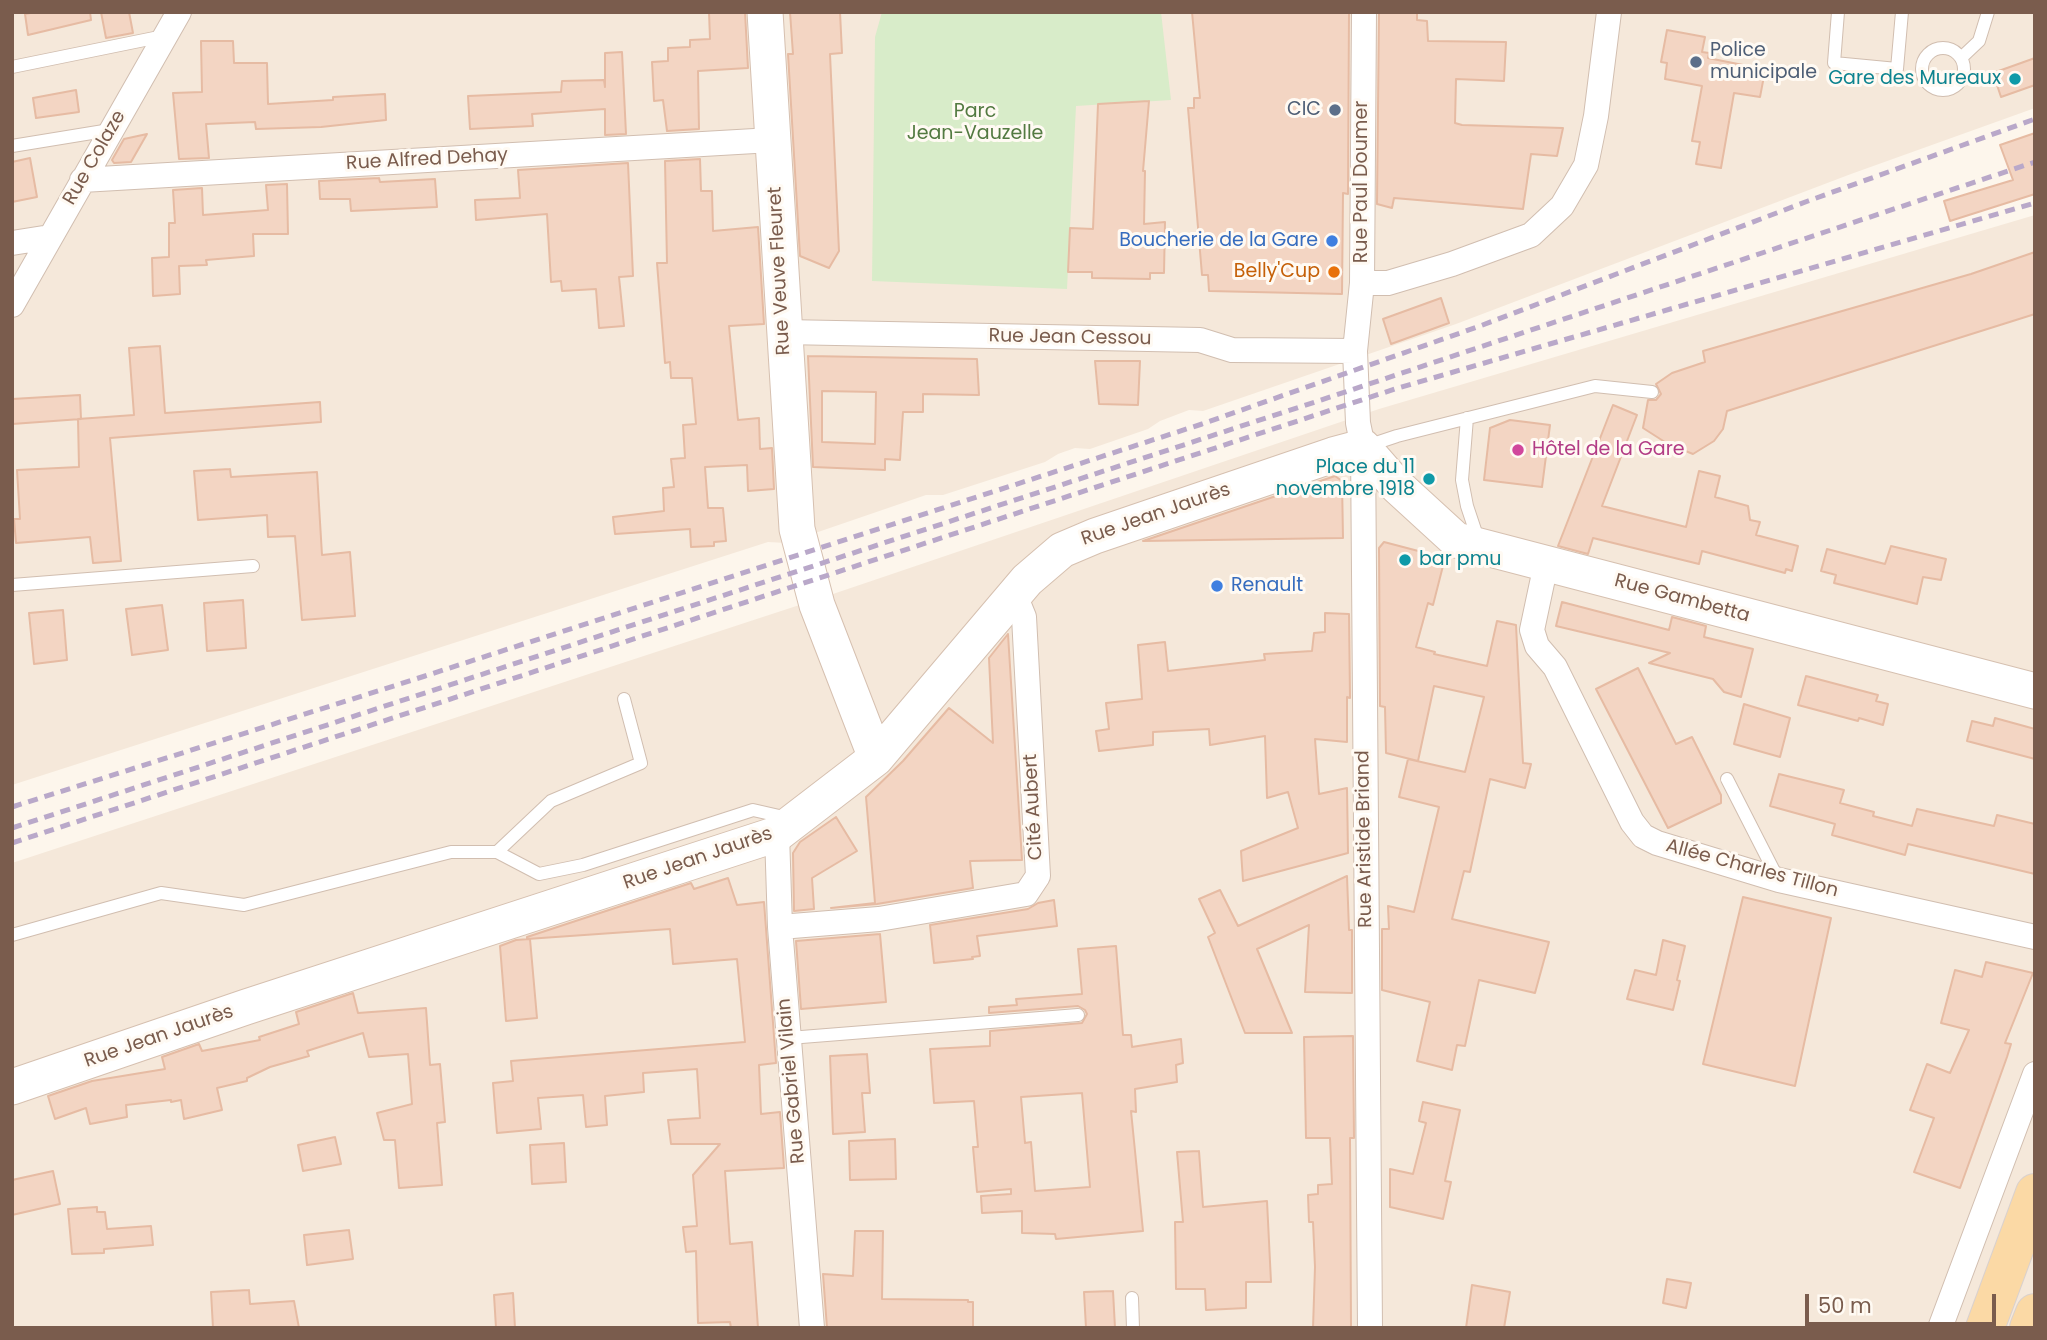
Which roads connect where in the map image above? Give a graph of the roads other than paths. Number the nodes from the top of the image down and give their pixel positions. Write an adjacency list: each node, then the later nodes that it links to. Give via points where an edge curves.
1 (179, 12): 8 (street, Rue Colaze)
2 (765, 12): 12 (main road, Rue Veuve Fleuret)
3 (1364, 12): 17 (street, Rue Paul Doumer)
4 (1609, 12): 17 (street, via 1586,165 1562,206 1531,235 1439,268 1388,282)
5 (1838, 12): 6 (lane, via 1834,63 1897,69)
6 (1902, 12)
7 (1988, 12): 9 (lane, via 1979,41)
8 (164, 36): 10 (lane); 11 (street, Rue Colaze)
9 (1961, 58)
10 (12, 67)
11 (111, 130): 13 (lane); 14 (street, Rue Colaze)
12 (772, 139): 14 (street, Rue Alfred Dehay); 19 (main road, Rue Veuve Fleuret)
13 (12, 146)
14 (82, 180): 15 (street, Rue Colaze)
15 (50, 237): 16 (street); 18 (street, Rue Colaze)
16 (12, 243)
17 (1362, 283): 20 (street, Rue Paul Doumer)
18 (12, 305)
19 (784, 332): 20 (street, Rue Jean Cessou, via 1200,340 1232,350); 31 (main road, Rue Veuve Fleuret, via 797,529 817,605)
20 (1355, 351): 23 (street, Rue Aristide Briand)
21 (1651, 392): 22 (lane, via 1595,386)
22 (1467, 418): 23 (lane); 24 (lane, via 1462,480)
23 (1363, 447): 24 (main road, Rue Gambetta, via 1397,486 1456,540); 28 (main road, Rue Jean Jaurès, via 1074,543 1051,557); 48 (street, Rue Aristide Briand)
24 (1481, 546): 25 (main road, Rue Gambetta)
25 (1546, 564): 29 (main road, Rue Gambetta); 35 (street, Allée Charles Tillon, via 1532,630 1537,646 1555,667 1637,829 1657,843)
26 (253, 566): 27 (lane)
27 (12, 585)
28 (1015, 595): 31 (main road, Rue Jean Jaurès); 36 (street, Cité Aubert, via 1024,617 1038,876 1026,894 879,919)
29 (2035, 691)
30 (624, 699): 34 (lane, via 641,763 551,801)
31 (876, 758): 33 (main road, Rue Jean Jaurès)
32 (1727, 779): 35 (lane)
33 (786, 827): 34 (lane, via 753,810 583,865 540,874); 36 (street, Rue Gabriel Vilain); 42 (main road, Rue Jean Jaurès)
34 (497, 852): 37 (lane, via 451,852 244,905 161,893)
35 (1779, 880): 38 (street, Allée Charles Tillon)
36 (780, 927): 40 (street, Rue Gabriel Vilain)
37 (12, 935)
38 (2035, 937)
39 (1078, 1015): 40 (lane)
40 (789, 1038): 46 (street, Rue Gabriel Vilain)
41 (2035, 1074): 49 (street)
42 (12, 1087)
43 (2035, 1193): 50 (main road)
44 (1132, 1298): 47 (lane)
45 (2035, 1313): 51 (main road)
46 (812, 1328)
47 (1133, 1328)
48 (1370, 1328)
49 (1940, 1328)
50 (1985, 1328)
51 (2029, 1328)

